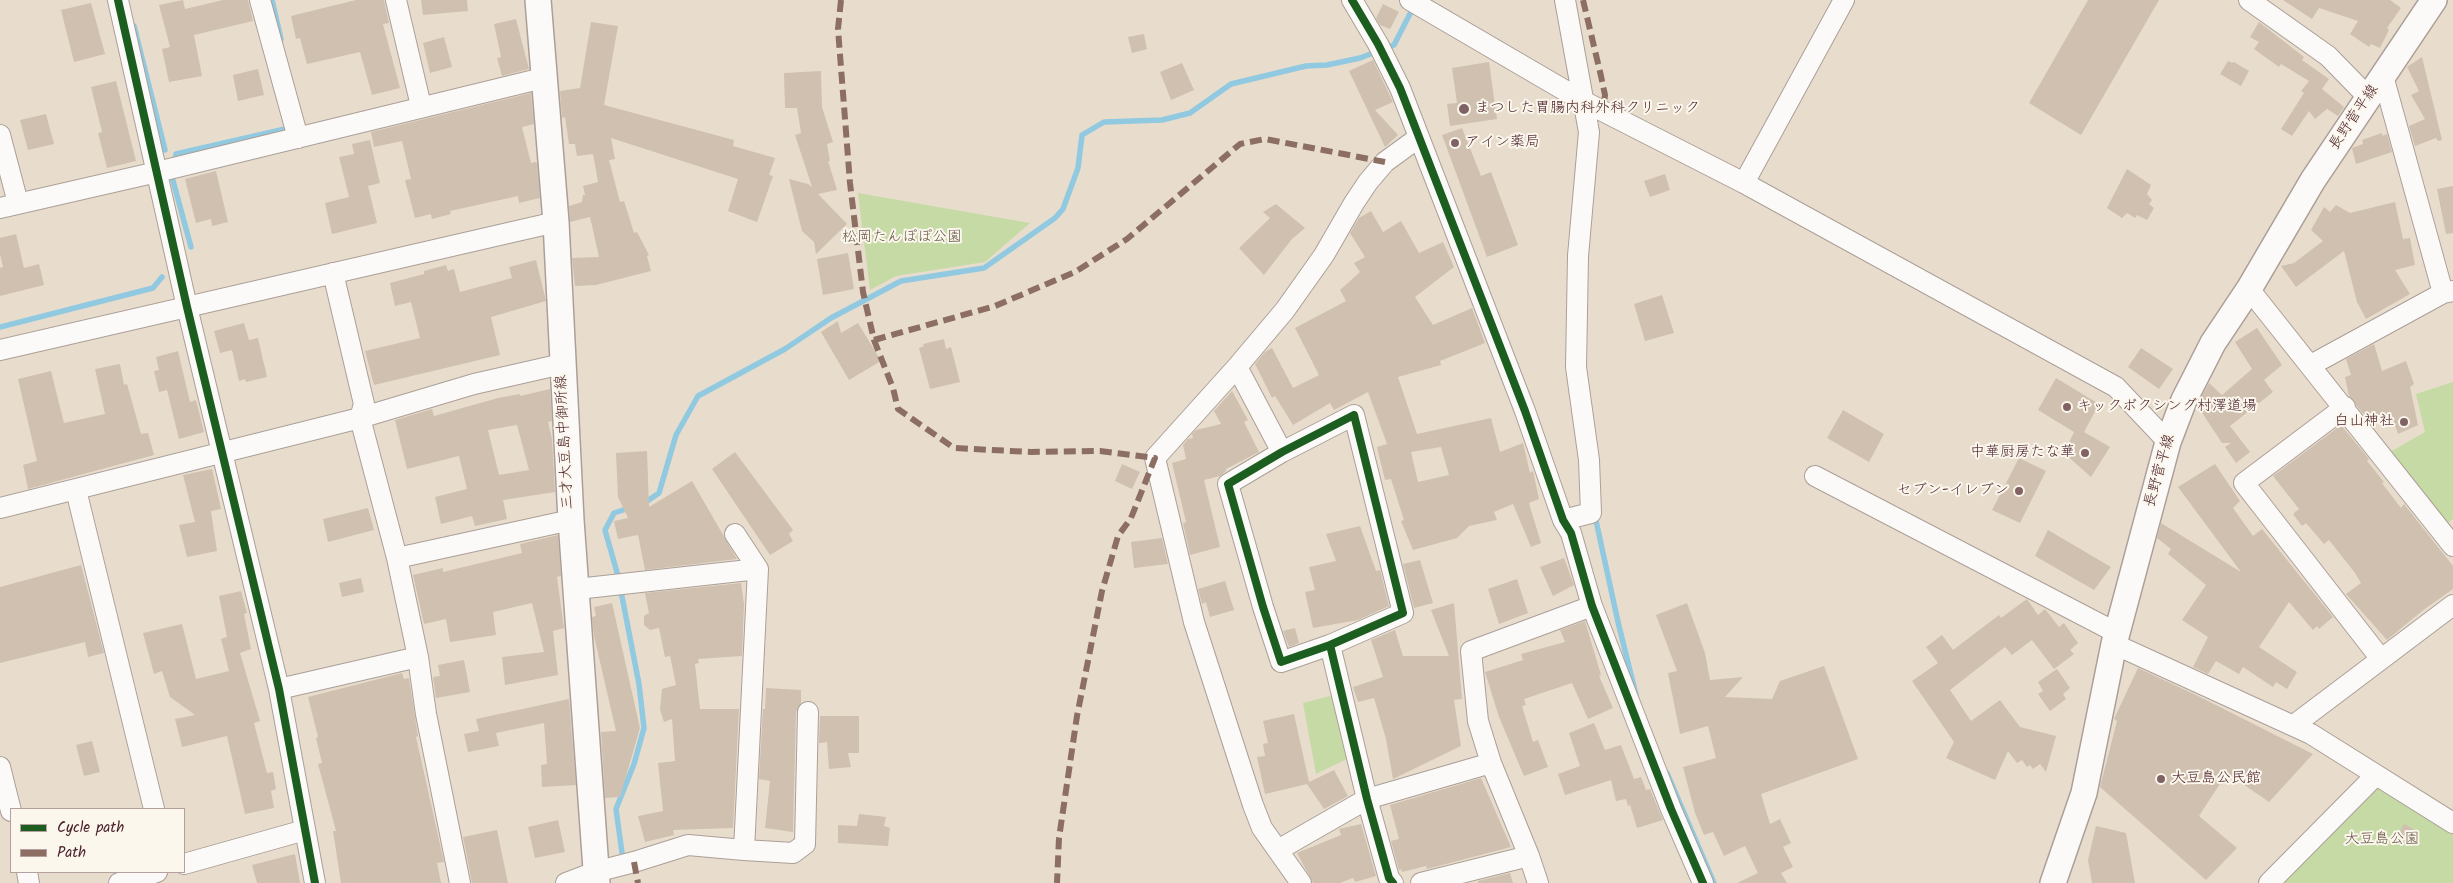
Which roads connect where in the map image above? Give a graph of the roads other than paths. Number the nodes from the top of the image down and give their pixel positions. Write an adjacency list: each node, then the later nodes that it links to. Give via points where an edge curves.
1 (118, 0): 19 (street)
2 (260, 0): 17 (street)
3 (396, 0): 15 (street)
4 (538, 0): 12 (main road, 三才大豆島中御所線)
5 (1352, 0): 18 (street, via 1400,88)
6 (1565, 0): 14 (street)
7 (1844, 0): 20 (street)
8 (2249, 0): 13 (street, via 2328,56)
9 (2434, 0): 11 (main road, 長野菅平線)
10 (1413, 2): 14 (street)
11 (2383, 76): 13 (main road, 長野菅平線); 25 (street)
12 (543, 78): 15 (street); 22 (main road, 三才大豆島中御所線)
13 (2370, 98): 24 (main road, 長野菅平線, via 2313,180)
14 (1583, 101): 20 (street); 40 (street, via 1589,132 1578,256 1576,367 1589,460 1591,513)
15 (421, 106): 17 (street)
16 (0, 135): 21 (street)
17 (298, 138): 19 (street)
18 (1418, 138): 30 (street, via 1385,162 1368,182 1324,255 1285,310); 40 (street, via 1525,412)
19 (157, 172): 21 (street); 26 (street)
20 (1744, 183): 33 (street, via 2116,388)
21 (9, 206)
22 (556, 222): 23 (street); 28 (main road, 三才大豆島中御所線)
23 (333, 273): 26 (street); 32 (street, via 364,404)
24 (2249, 289): 29 (street); 33 (main road, 長野菅平線, via 2213,343 2184,400)
25 (2448, 292): 29 (street)
26 (186, 306): 27 (street); 34 (street)
27 (0, 350)
28 (562, 364): 32 (street, via 474,384); 39 (main road, 三才大豆島中御所線)
29 (2311, 365): 31 (street)
30 (1237, 368): 35 (street); 64 (street, via 1155,458 1194,622 1253,805 1262,828)
31 (2345, 407): 42 (street); 51 (street, via 2244,482)
32 (360, 418): 34 (street); 43 (street)
33 (2168, 442): 48 (main road, 長野菅平線)
34 (222, 452): 37 (street); 52 (street)
35 (1282, 452): 49 (street, via 1228,484 1263,608 1282,662); 49 (street, via 1354,415 1402,614)
36 (1815, 476): 48 (street)
37 (76, 490): 38 (street); 60 (street)
38 (0, 508)
39 (571, 520): 43 (street); 45 (main road, 三才大豆島中御所線)
40 (1563, 520): 47 (street, via 1571,533)
41 (736, 534): 44 (street)
42 (2450, 535)
43 (397, 558): 50 (street)
44 (758, 569): 45 (street); 63 (street)
45 (577, 589): 68 (main road, 三才大豆島中御所線)
46 (2453, 605): 51 (street)
47 (1592, 606): 55 (street, via 1471,651 1478,721); 77 (street)
48 (2115, 639): 54 (street); 78 (main road, 長野菅平線, via 2084,793)
49 (1330, 644): 58 (street)
50 (418, 657): 52 (street); 71 (street, via 426,714)
51 (2381, 660): 54 (street)
52 (279, 689): 62 (street)
53 (808, 712): 63 (street, via 805,844 793,853)
54 (2294, 725): 57 (street)
55 (1491, 763): 58 (street); 65 (street)
56 (0, 766): 59 (street)
57 (2376, 775): 61 (street); 79 (street)
58 (1367, 799): 64 (street); 74 (street)
59 (10, 808)
60 (154, 808)
61 (2453, 823)
62 (305, 830): 66 (street); 70 (street)
63 (744, 850): 68 (street, via 688,845)
64 (1278, 850): 73 (street)
65 (1529, 856): 75 (street); 76 (street)
66 (185, 864)
67 (154, 873): 69 (street)
68 (596, 877): 72 (street)
69 (119, 883)
70 (315, 883)
71 (460, 883)
72 (566, 883)
73 (1300, 883)
74 (1393, 883)
75 (1421, 883)
76 (1538, 883)
77 (1702, 883)
78 (2052, 883)
79 (2269, 883)

